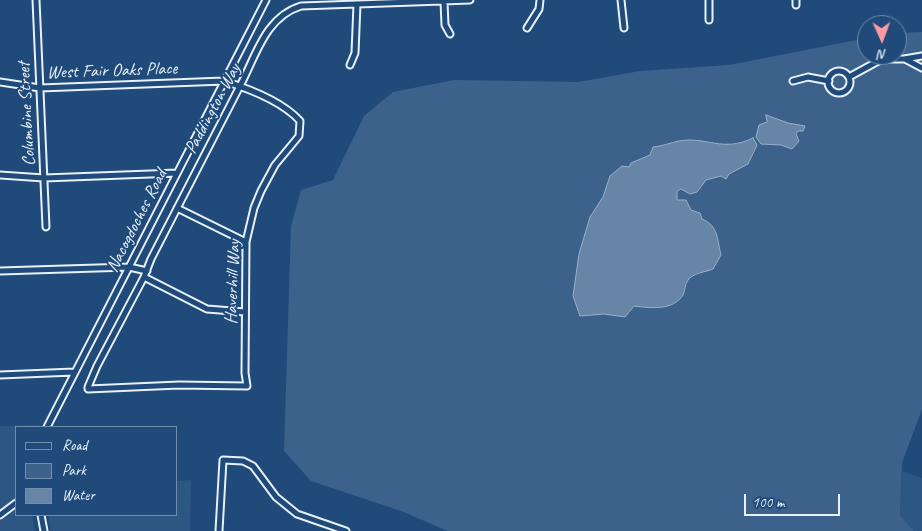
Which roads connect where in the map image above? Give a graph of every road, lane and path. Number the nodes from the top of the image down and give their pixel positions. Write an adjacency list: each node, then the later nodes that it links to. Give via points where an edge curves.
1 (36, 0): 25 (street, Columbine Street)
2 (266, 0): 20 (street, Nacogdoches Road)
3 (470, 0): 7 (street, Paddington Way)
4 (540, 0): 10 (street, via 539,9)
5 (621, 0): 11 (street)
6 (708, 0): 9 (street)
7 (444, 2): 8 (street, Paddington Way); 12 (street, via 445,25)
8 (356, 4): 16 (street, via 355,52); 24 (street, Paddington Way, via 301,6 279,17 270,27)
9 (709, 20)
10 (528, 28)
11 (624, 28)
12 (450, 34)
13 (922, 56): 14 (street)
14 (907, 58)
15 (907, 60): 18 (street)
16 (350, 64)
17 (868, 65): 19 (street)
18 (922, 68)
19 (849, 77): 22 (street, via 844,72 837,72); 22 (street, via 849,87 841,93 831,89)
20 (224, 81): 24 (street, Haverhill Way); 25 (street, West Fair Oaks Place); 26 (street, Nacogdoches Road)
21 (793, 81): 22 (street, via 808,77)
22 (829, 81)
23 (0, 82): 25 (street, West Fair Oaks Place)
24 (240, 86): 29 (street, Paddington Way); 31 (street, Haverhill Way, via 291,111 301,127 299,136 275,166 261,191)
25 (40, 88): 28 (street, Columbine Street)
26 (177, 173): 28 (street); 32 (street, Nacogdoches Road)
27 (0, 175): 28 (street)
28 (44, 178): 30 (street, Columbine Street)
29 (177, 208): 31 (street); 34 (street, Paddington Way)
30 (46, 227)
31 (246, 242): 36 (street, Haverhill Way)
32 (129, 267): 33 (street); 34 (street); 37 (street, Nacogdoches Road)
33 (0, 271)
34 (147, 271): 35 (street, Paddington Way)
35 (144, 277): 36 (street, via 207,309); 39 (street, Paddington Way, via 96,366)
36 (246, 312): 39 (street, Haverhill Way, via 244,373 247,386)
37 (74, 372): 38 (street); 40 (street, Nacogdoches Road)
38 (0, 375)
39 (88, 389)
40 (47, 426)
41 (15, 503): 42 (street)
42 (0, 515)
43 (41, 516): 44 (street)
44 (44, 531)
45 (219, 531): 46 (street, via 223,460 243,461 253,466 276,497 297,514)
46 (346, 531)

